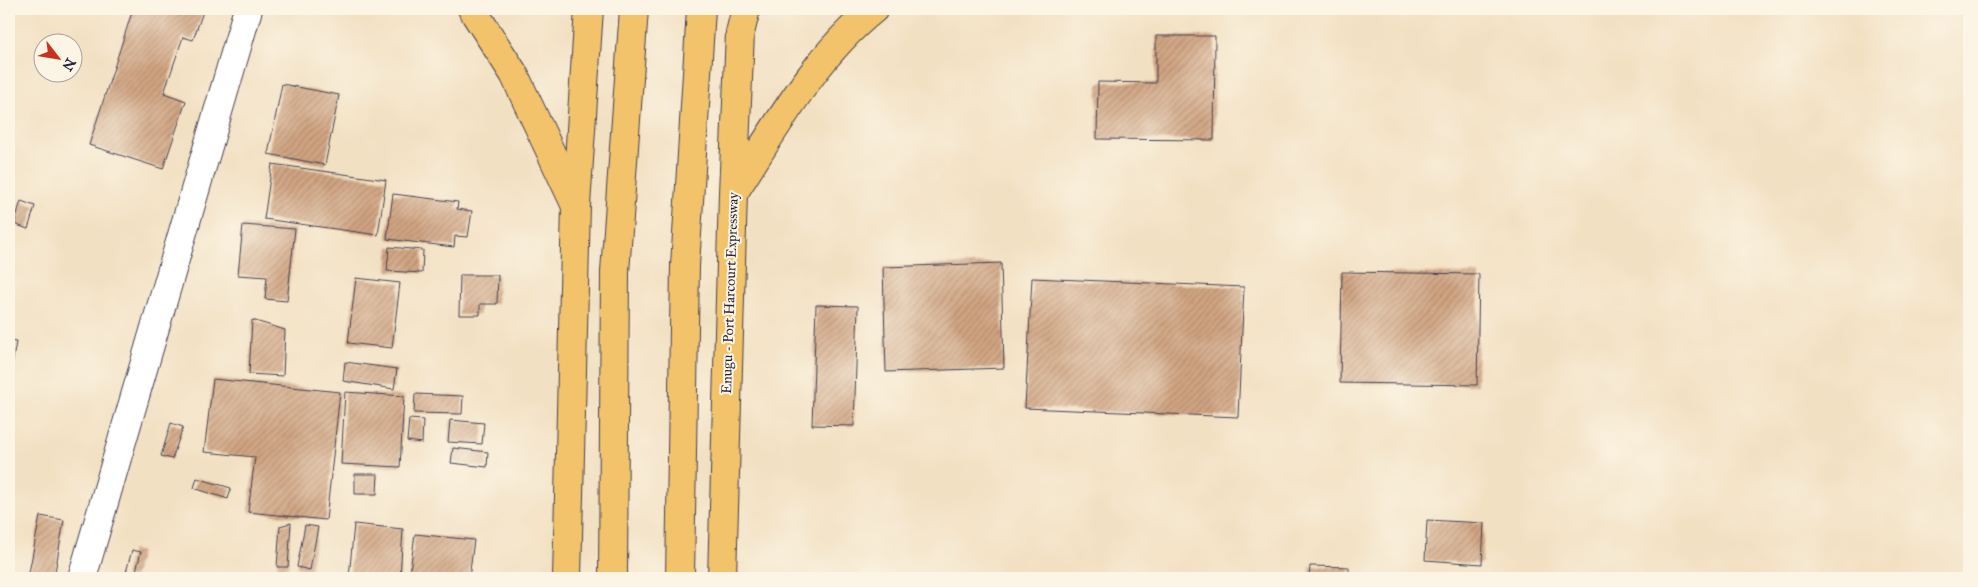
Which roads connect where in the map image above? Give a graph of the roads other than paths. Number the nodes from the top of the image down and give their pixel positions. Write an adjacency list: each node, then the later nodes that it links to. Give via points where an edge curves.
1 (248, 9): 10 (street)
2 (472, 9): 9 (main road, via 514,74)
3 (589, 9): 9 (main road)
4 (634, 9): 12 (main road, via 614,272)
5 (700, 9): 13 (main road, via 686,266)
6 (746, 9): 8 (main road, Enugu - Port Harcourt Expressway, via 740,33)
7 (874, 9): 8 (main road, via 853,26 800,91)
8 (733, 193): 14 (main road, Enugu - Port Harcourt Expressway)
9 (576, 205): 11 (main road)
10 (82, 578)
11 (567, 578)
12 (613, 578)
13 (680, 578)
14 (722, 578)

